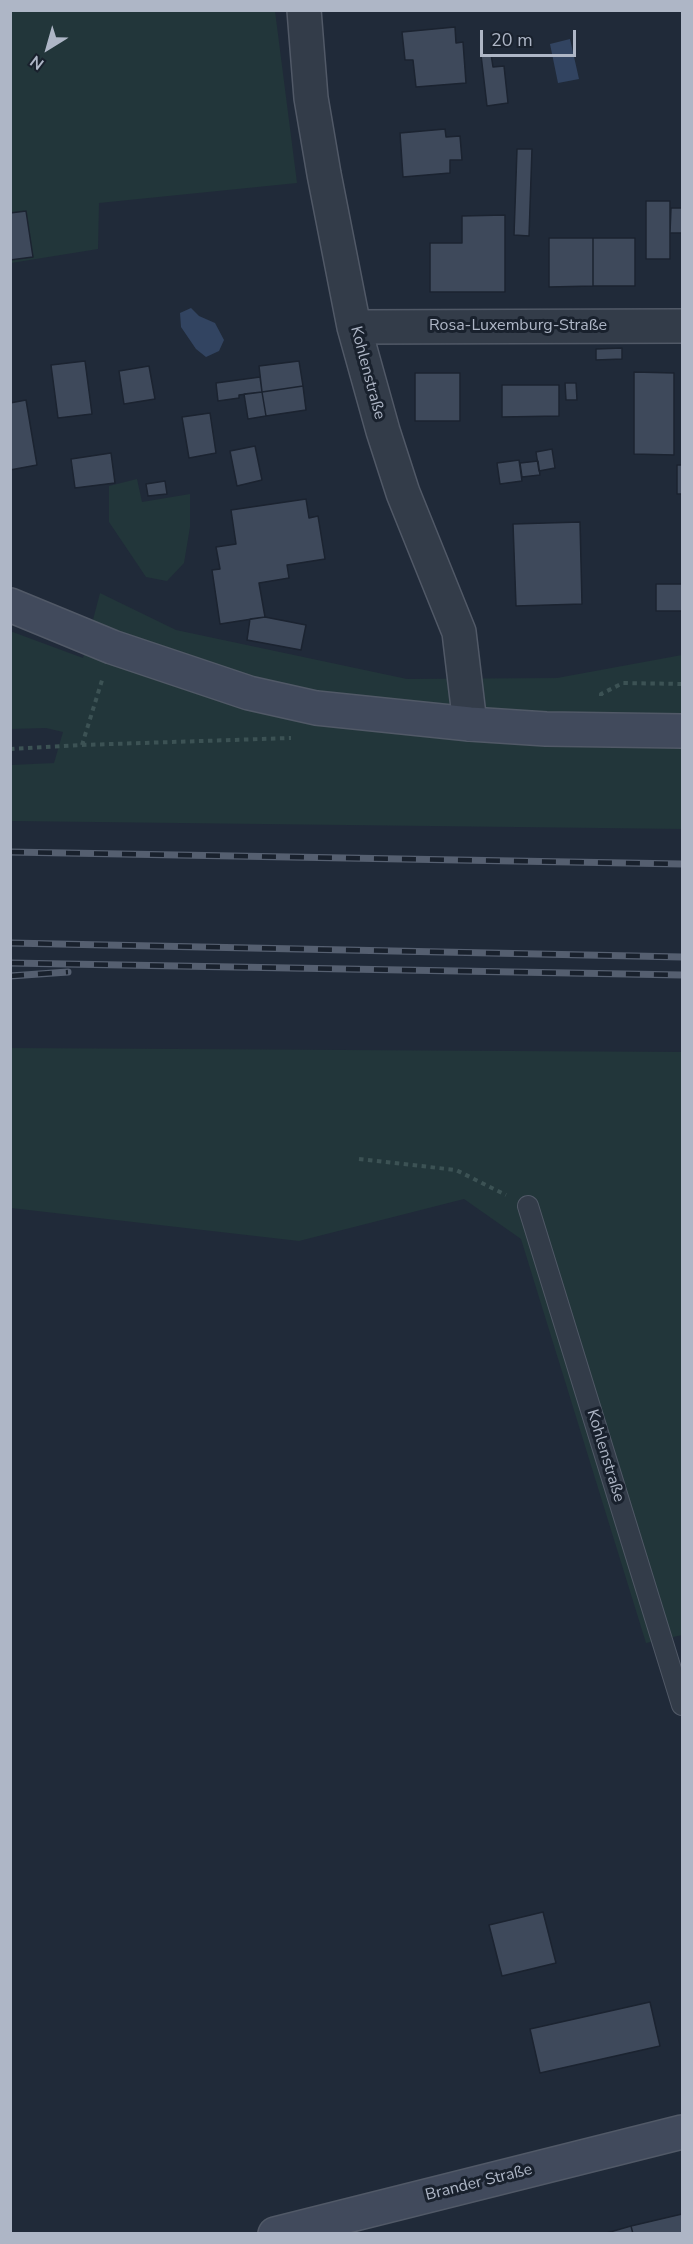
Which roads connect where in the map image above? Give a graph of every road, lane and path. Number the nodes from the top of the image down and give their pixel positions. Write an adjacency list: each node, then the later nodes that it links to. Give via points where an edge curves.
1 (304, 10): 3 (street, Kohlenstraße, via 311,98)
2 (682, 326): 3 (street, Rosa-Luxemburg-Straße)
3 (354, 327): 7 (street, Kohlenstraße, via 403,493 459,632)
4 (10, 605): 5 (street)
5 (112, 647): 7 (street, via 249,693 316,708); 10 (path, via 82,745)
6 (682, 684): 8 (path, via 623,683 602,694)
7 (470, 724): 8 (street)
8 (592, 730): 9 (street)
9 (682, 731)
10 (10, 749)
11 (359, 1159): 12 (path, via 456,1170)
12 (528, 1206): 13 (lane, Kohlenstraße)
13 (682, 1705)
14 (682, 2132): 15 (street, Brander Straße)
15 (275, 2234)

